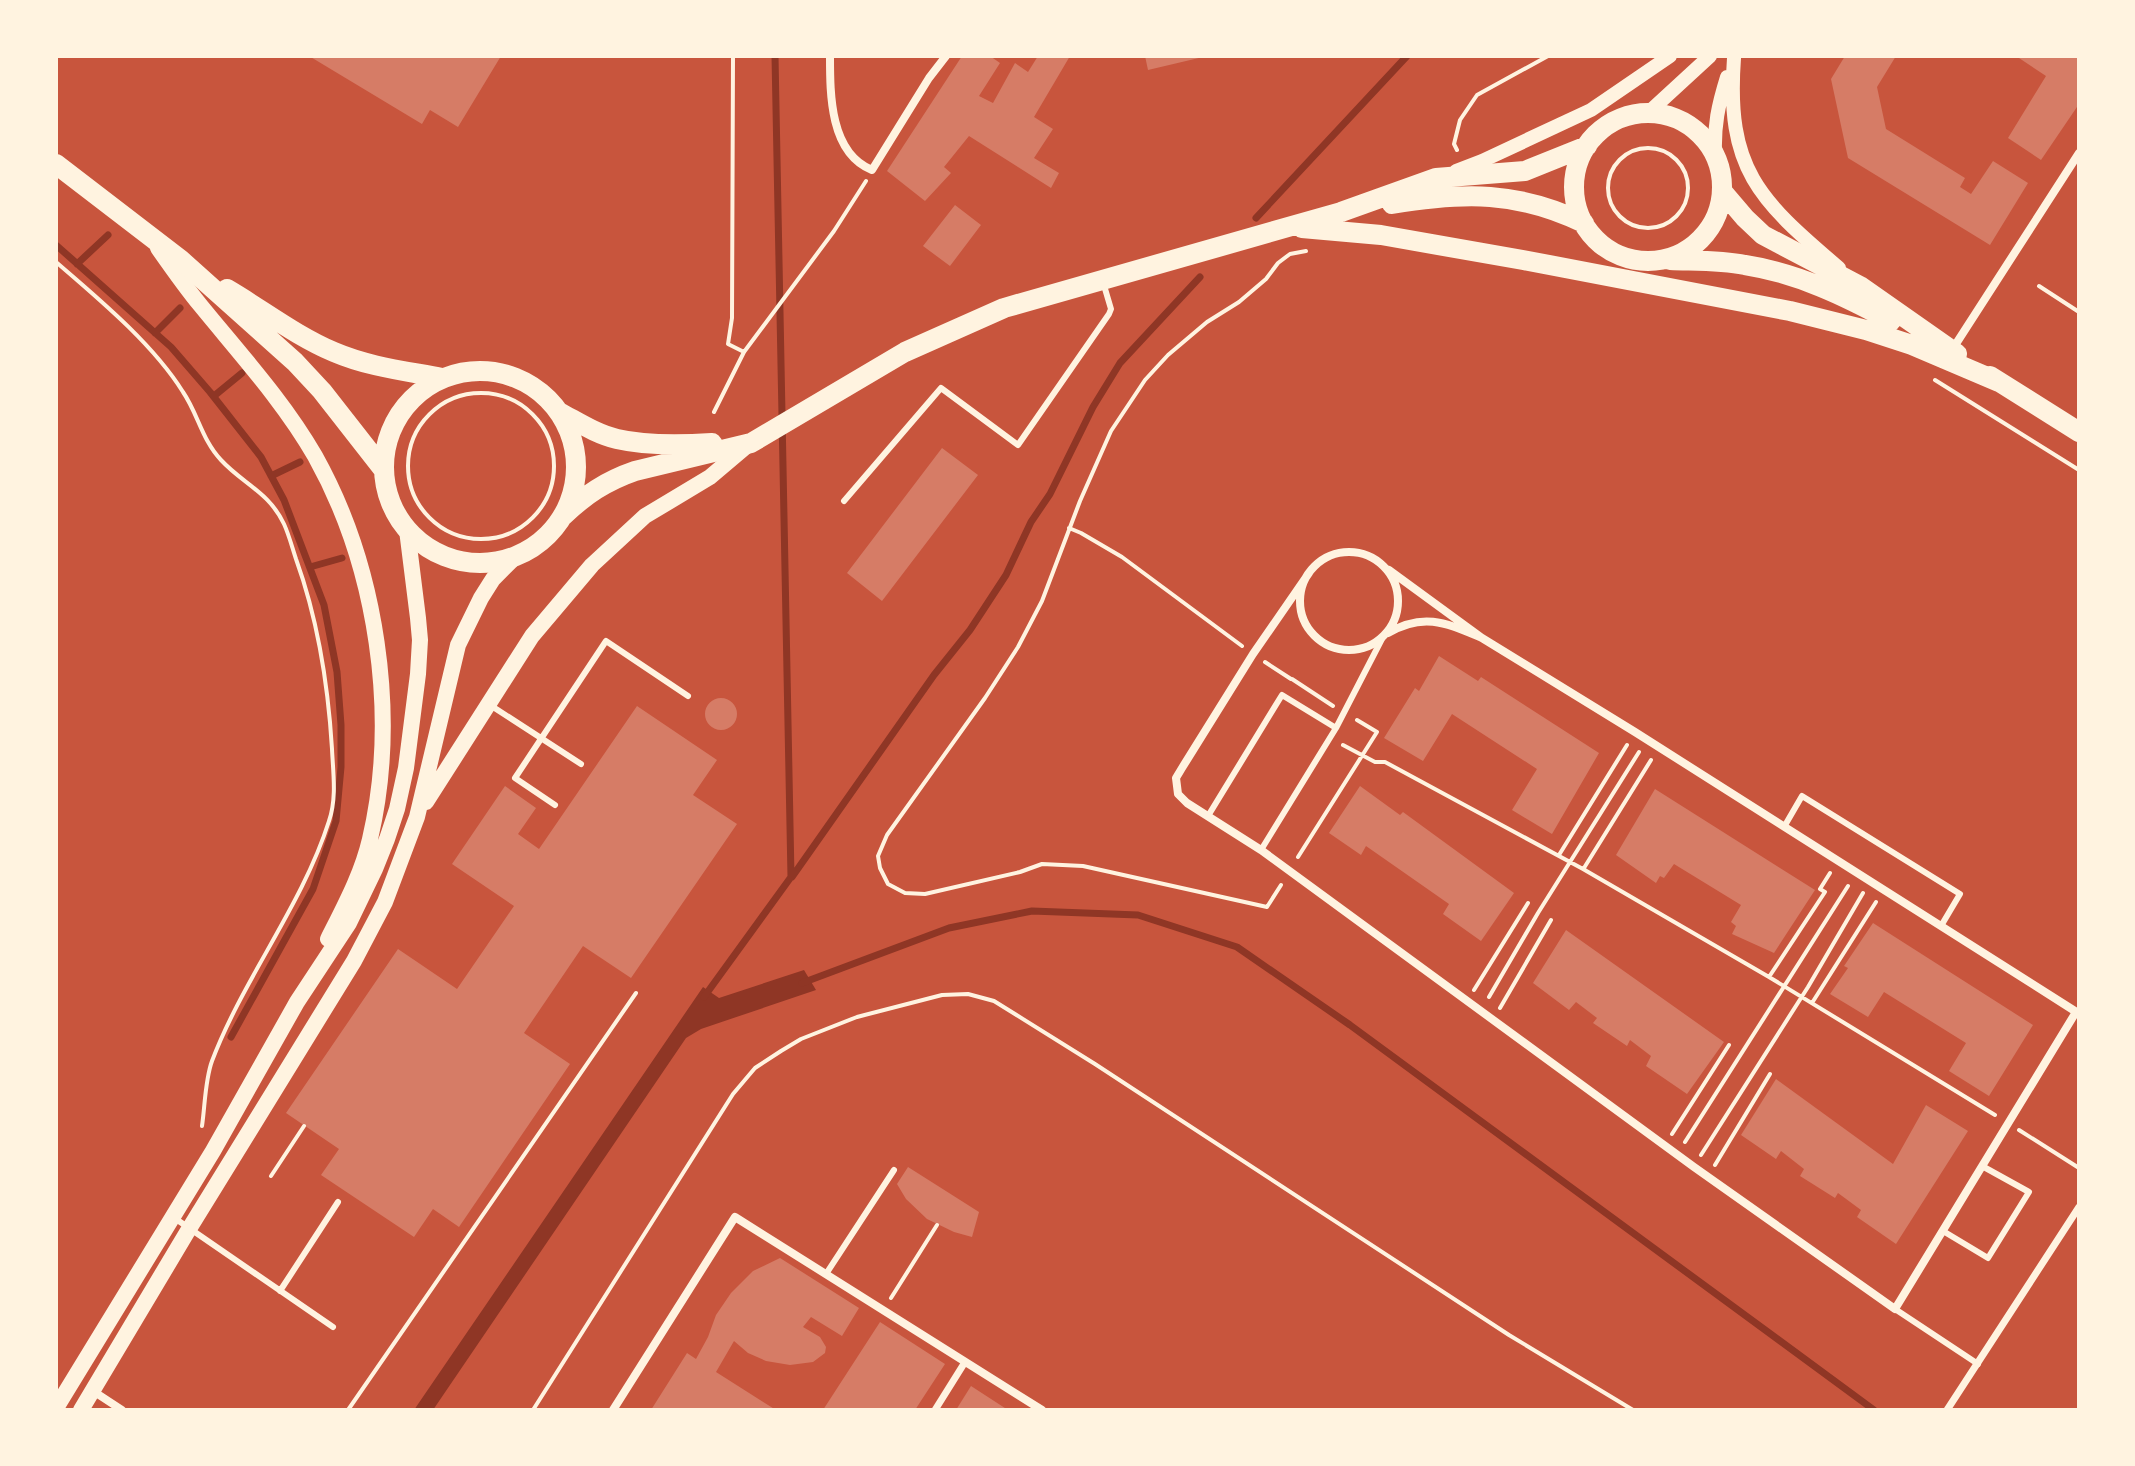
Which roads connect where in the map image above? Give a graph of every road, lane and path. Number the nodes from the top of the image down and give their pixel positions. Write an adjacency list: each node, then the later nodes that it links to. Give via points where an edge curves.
1 (733, 56): 30 (path, via 728,344)
2 (830, 56): 15 (street, via 839,134 851,156)
3 (946, 56): 15 (street)
4 (1548, 56): 12 (path, via 1477,95 1460,120 1454,144)
5 (1670, 56): 16 (street, via 1591,110)
6 (1710, 56): 8 (street)
7 (1734, 57): 13 (street, via 1718,104); 27 (street, via 1734,118 1753,182 1783,219)
8 (1648, 113): 9 (main road, via 1613,122); 13 (main road, via 1688,124)
9 (1587, 146): 16 (main road, via 1525,171); 19 (main road, via 1575,185)
10 (1655, 148): 10 (path, via 1628,153 1610,173 1610,201 1616,213 1640,227 1667,223 1688,194 1677,159)
11 (2079, 153): 31 (street)
12 (1460, 155)
13 (1715, 155): 17 (main road)
14 (56, 164): 21 (main road)
15 (872, 170): 30 (path, via 834,231)
16 (1436, 178): 18 (main road)
17 (1722, 191): 23 (main road, via 1717,215 1704,235 1685,251); 27 (main road, via 1763,235)
18 (1341, 212): 19 (main road, via 1437,196 1498,196); 20 (main road)
19 (1584, 223): 23 (main road, via 1609,250 1644,261)
20 (1290, 227): 26 (main road); 34 (main road, via 1395,237 1790,311 1912,345)
21 (149, 237): 24 (main road); 82 (main road, via 300,432 348,530 370,606 383,742 377,801 356,879)
22 (1317, 249): 44 (path, via 1290,254 1278,263 1266,279 1207,322 1145,380 1111,431)
23 (1662, 259): 31 (main road, via 1746,265 1817,285)
24 (181, 260): 33 (main road, via 333,352); 40 (main road, via 295,362)
25 (56, 262): 92 (path, via 155,355 185,393 221,460 268,499 284,524 306,586 325,674 333,809 300,890 211,1064)
26 (1102, 279): 39 (main road, via 1004,308 955,329 873,369); 42 (lane, via 1109,314 1018,445 941,388)
27 (1860, 286): 31 (main road)
28 (2039, 286): 29 (path)
29 (2079, 312)
30 (744, 352): 37 (path)
31 (1960, 356): 34 (main road)
32 (1927, 376): 41 (path)
33 (442, 378): 36 (main road, via 475,371 507,374 536,389); 40 (main road, via 403,407 388,436)
34 (1999, 382): 38 (main road)
35 (479, 393): 35 (path, via 456,397 427,417 410,447 407,471 425,514 443,529 489,539 513,532 533,517 547,497 554,473 542,426 504,396)
36 (559, 412): 39 (main road, via 616,439 656,445); 43 (main road, via 572,440 576,471)
37 (714, 412)
38 (2079, 432)
39 (756, 440): 43 (main road, via 618,477); 55 (main road, via 710,477 645,516 592,565 532,636)
40 (383, 469): 45 (main road, via 389,501)
41 (2079, 470)
42 (844, 501)
43 (563, 516): 46 (main road, via 538,544)
44 (1069, 528): 51 (path, via 1122,557); 73 (path, via 1018,647 887,835 878,856 888,884 905,893 925,894 1042,864 1083,866 1267,907)
45 (407, 530): 46 (main road, via 433,551 465,562); 82 (main road, via 420,640 397,809 356,909)
46 (516, 556): 67 (main road, via 493,579 458,645)
47 (1377, 561): 48 (street, via 1346,552 1325,558); 49 (street, via 1397,590 1396,615); 50 (street)
48 (1309, 573): 49 (street, via 1300,609 1316,637 1350,650); 51 (street)
49 (1384, 635): 50 (street, via 1405,624 1432,620); 56 (lane)
50 (1482, 638): 58 (street)
51 (1253, 654): 52 (path); 66 (street, via 1176,778 1178,794)
52 (1292, 679): 53 (path); 56 (path)
53 (1282, 695): 57 (lane); 66 (lane)
54 (688, 696): 60 (lane, via 606,641)
55 (487, 703): 60 (lane); 67 (main road)
56 (1343, 713): 57 (lane); 63 (path, via 1377,732)
57 (1336, 728): 59 (lane)
58 (1635, 732): 61 (street); 70 (path)
59 (1330, 738): 63 (path); 69 (lane)
60 (541, 739): 64 (lane); 65 (lane, via 515,778)
61 (1646, 740): 62 (street); 85 (path)
62 (1659, 748): 68 (street); 72 (path)
63 (1362, 755): 70 (path, via 1385,762); 73 (path)
64 (581, 764)
65 (555, 805)
66 (1208, 816): 69 (street)
67 (417, 817): 105 (main road, via 385,902 354,961)
68 (1784, 827): 71 (street); 79 (lane, via 1802,796 1960,894)
69 (1261, 850): 73 (street)
70 (1559, 855): 72 (path)
71 (1837, 860): 74 (street); 80 (path, via 1820,889 1825,892)
72 (1583, 869): 80 (path)
73 (1289, 872): 83 (street)
74 (1856, 872): 75 (street); 94 (path)
75 (1870, 881): 76 (street); 96 (path)
76 (1884, 890): 79 (street); 84 (path)
77 (1528, 903): 83 (path)
78 (1551, 920): 87 (path)
79 (1941, 926): 86 (street)
80 (1769, 977): 84 (path)
81 (636, 993): 118 (path)
82 (297, 1002): 103 (main road)
83 (1467, 1002): 85 (street)
84 (1812, 1003): 90 (path)
85 (1480, 1012): 87 (street)
86 (2078, 1013): 90 (street)
87 (1492, 1021): 93 (street)
88 (1729, 1045): 93 (path)
89 (1770, 1074): 100 (path)
90 (2009, 1123): 95 (street); 97 (path)
91 (304, 1126): 99 (path)
92 (201, 1133)
93 (1664, 1145): 94 (street)
94 (1678, 1154): 96 (street)
95 (1982, 1166): 106 (street); 106 (lane, via 2029,1192 1988,1258)
96 (1694, 1167): 100 (street)
97 (2079, 1168)
98 (894, 1170): 107 (lane)
99 (271, 1176)
100 (1708, 1177): 109 (street)
101 (338, 1202): 108 (lane)
102 (2079, 1207): 113 (street)
103 (173, 1217): 105 (lane); 115 (main road)
104 (937, 1225): 110 (path)
105 (189, 1229): 108 (lane); 114 (main road)
106 (1943, 1231): 109 (street)
107 (826, 1274): 110 (street); 120 (street, via 735,1217)
108 (280, 1291): 111 (lane)
109 (1895, 1309): 113 (lane)
110 (883, 1310): 112 (street)
111 (333, 1327)
112 (965, 1362): 121 (street); 122 (street)
113 (1978, 1364): 124 (street)
114 (92, 1391): 116 (main road); 117 (street)
115 (56, 1408)
116 (81, 1410)
117 (122, 1410)
118 (348, 1410)
119 (533, 1410): 123 (path, via 733,1094 755,1068 801,1039 857,1017 954,994 994,1001)
120 (613, 1410)
121 (935, 1410)
122 (1042, 1410)
123 (1633, 1410)
124 (1947, 1410)

